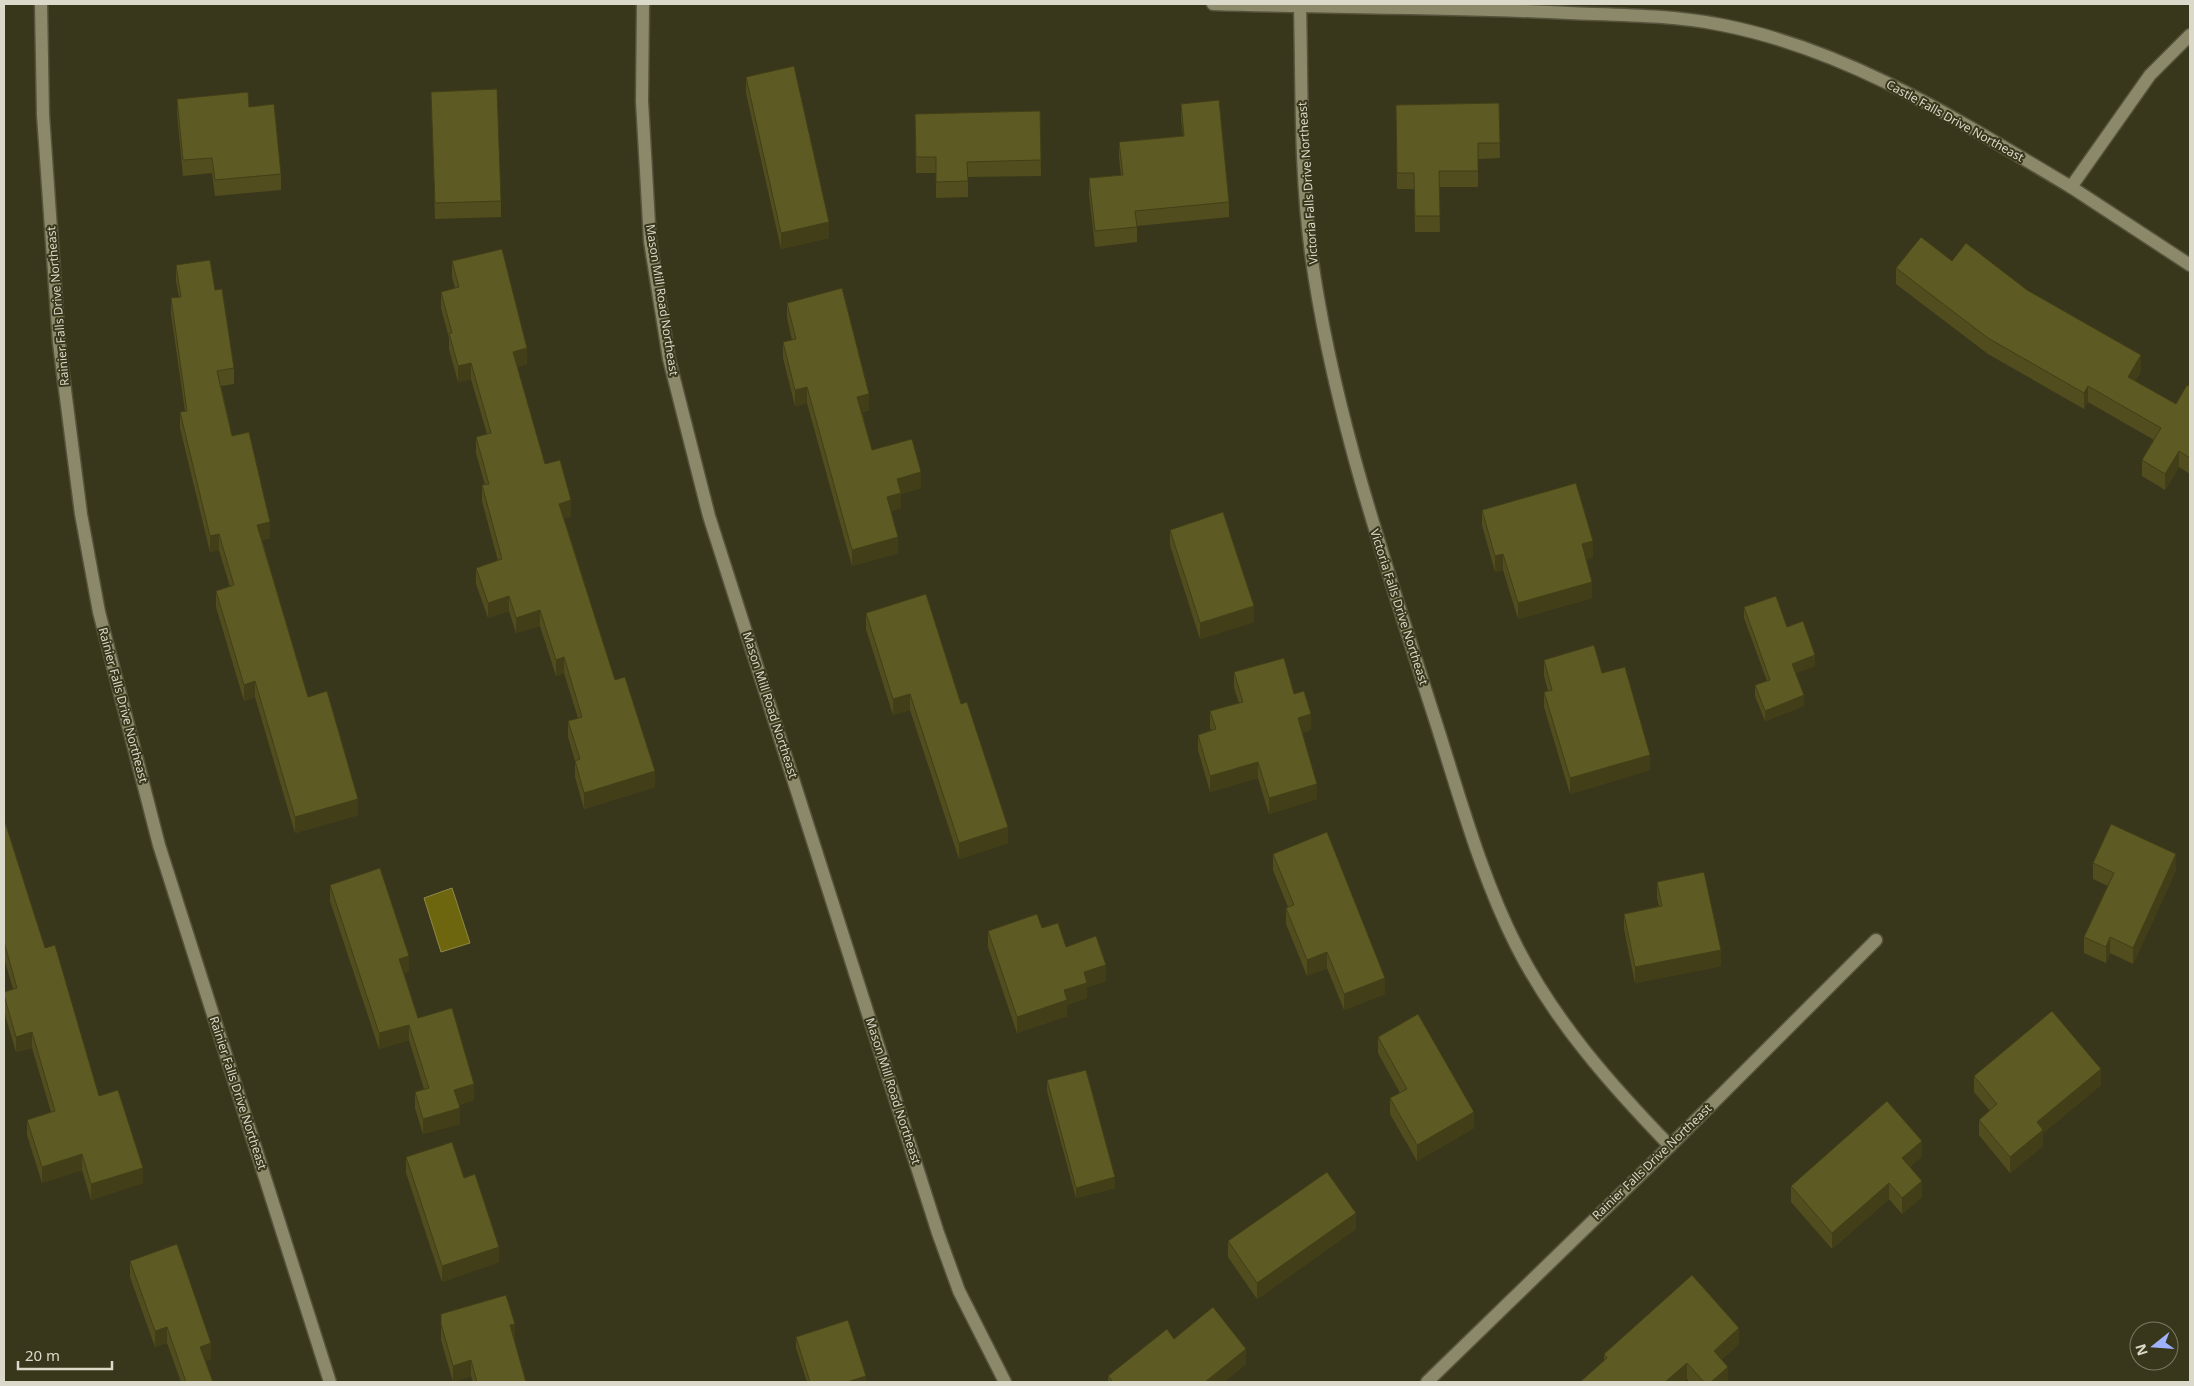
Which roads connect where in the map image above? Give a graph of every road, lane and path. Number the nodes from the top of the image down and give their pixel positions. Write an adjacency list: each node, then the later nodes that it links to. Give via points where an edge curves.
1 (41, 4): 10 (street, Rainier Falls Drive Northeast, via 43,115 59,343 80,514 99,612 159,845)
2 (643, 4): 11 (street, Mason Mill Road Northeast, via 642,101 650,241 669,359 705,500 938,1233 958,1291)
3 (1213, 4): 4 (street, Castle Falls Drive Northeast)
4 (1300, 7): 6 (street, Castle Falls Drive Northeast, via 1528,11 1665,17 1722,24 1773,38 1883,80); 9 (street, Victoria Falls Drive Northeast, via 1303,144 1311,251 1329,355 1371,521 1469,823 1502,914 1556,1012 1622,1097)
5 (2190, 35): 6 (street, via 2150,75)
6 (2071, 187): 7 (street, Castle Falls Drive Northeast)
7 (2190, 265)
8 (1876, 940): 9 (street, Rainier Falls Drive Northeast)
9 (1670, 1146): 12 (street, Rainier Falls Drive Northeast)
10 (330, 1382)
11 (1005, 1382)
12 (1427, 1382)

